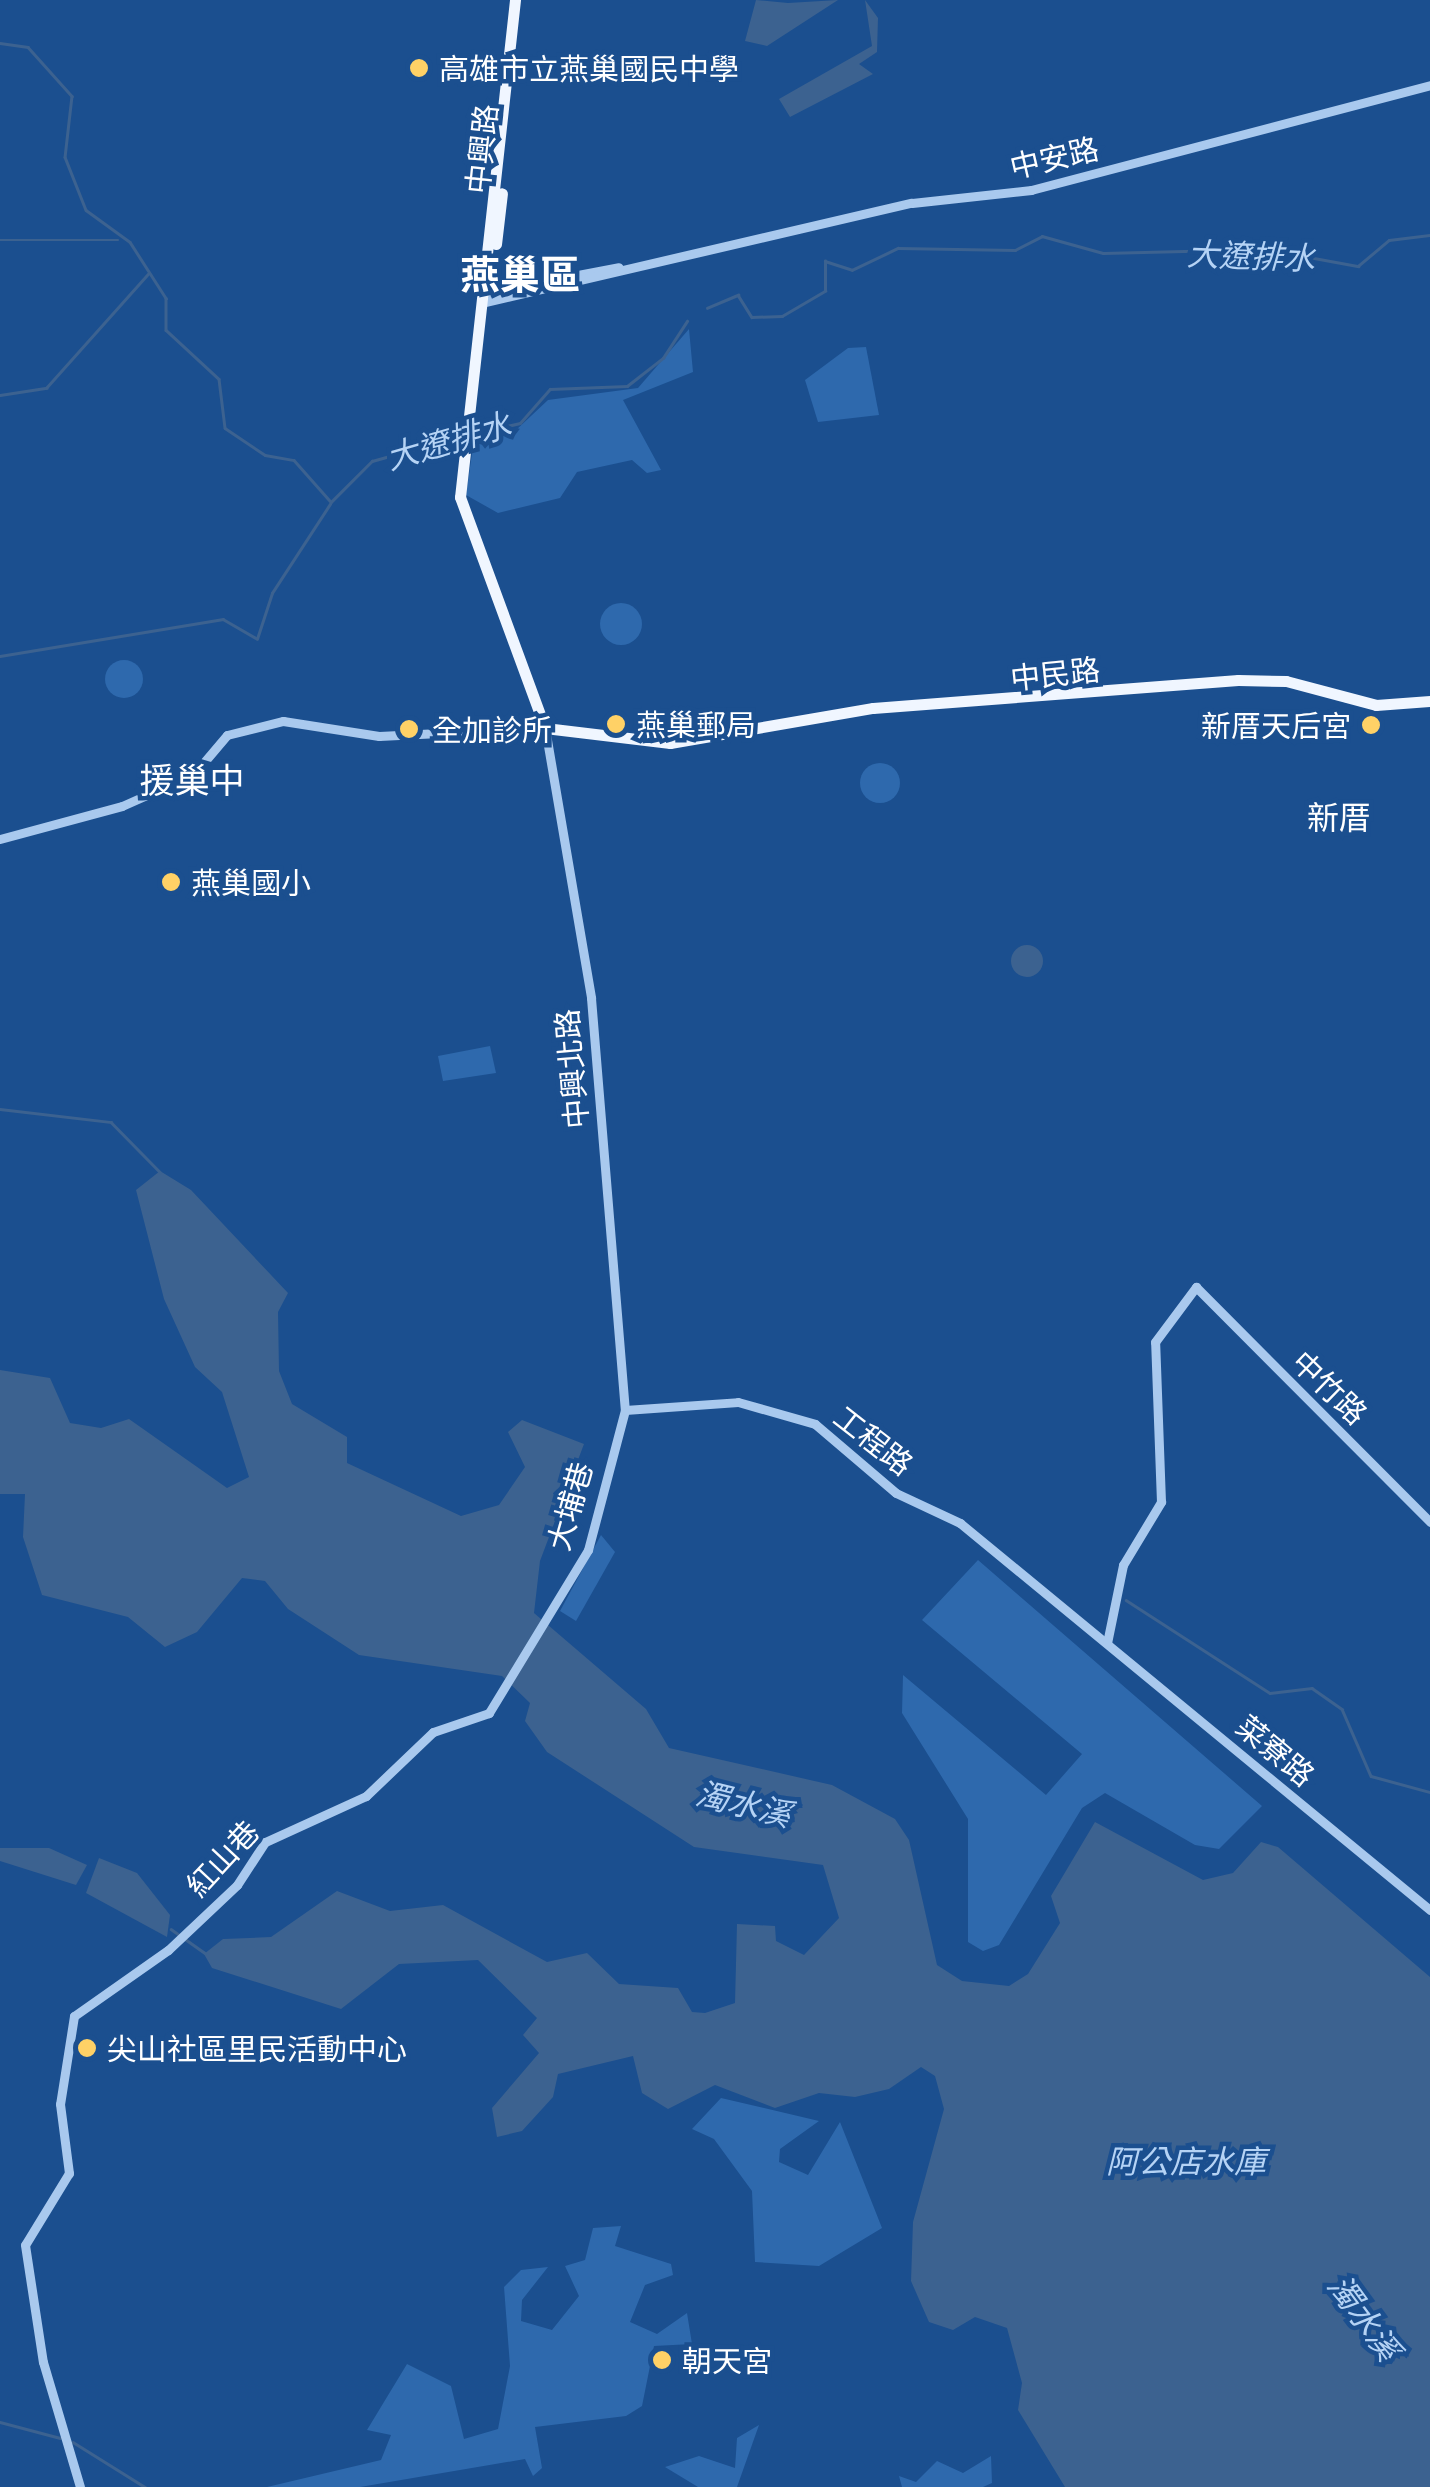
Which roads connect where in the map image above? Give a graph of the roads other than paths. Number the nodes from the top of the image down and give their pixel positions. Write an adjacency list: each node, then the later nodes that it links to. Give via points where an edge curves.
1 (518, 0): 3 (main road, 中興路)
2 (1430, 85): 3 (street, 中安路, via 1032,190 912,202 686,257)
3 (486, 296): 5 (main road, 中興路, via 464,445 462,516)
4 (1430, 698): 5 (main road, 中民路, via 1376,705 1326,689 1238,680 874,708 670,743)
5 (545, 728): 6 (street, 中民路, via 379,736 283,722 227,735 194,774 122,806); 7 (street, 中興北路, via 591,998)
6 (0, 839)
7 (626, 1410): 9 (street, 工程路, via 738,1402 802,1417 896,1493 960,1524); 10 (street, 大埔巷, via 588,1550)
8 (1430, 1522): 9 (street, 中竹路, via 1196,1287 1158,1333 1162,1502 1118,1582)
9 (1107, 1643): 11 (street, 菜寮路)
10 (504, 1690): 12 (street, 紅山巷, via 476,1723 418,1741 366,1796 265,1842 238,1885 74,2016 60,2104 64,2183 25,2245)
11 (1430, 1910)
12 (80, 2487)

